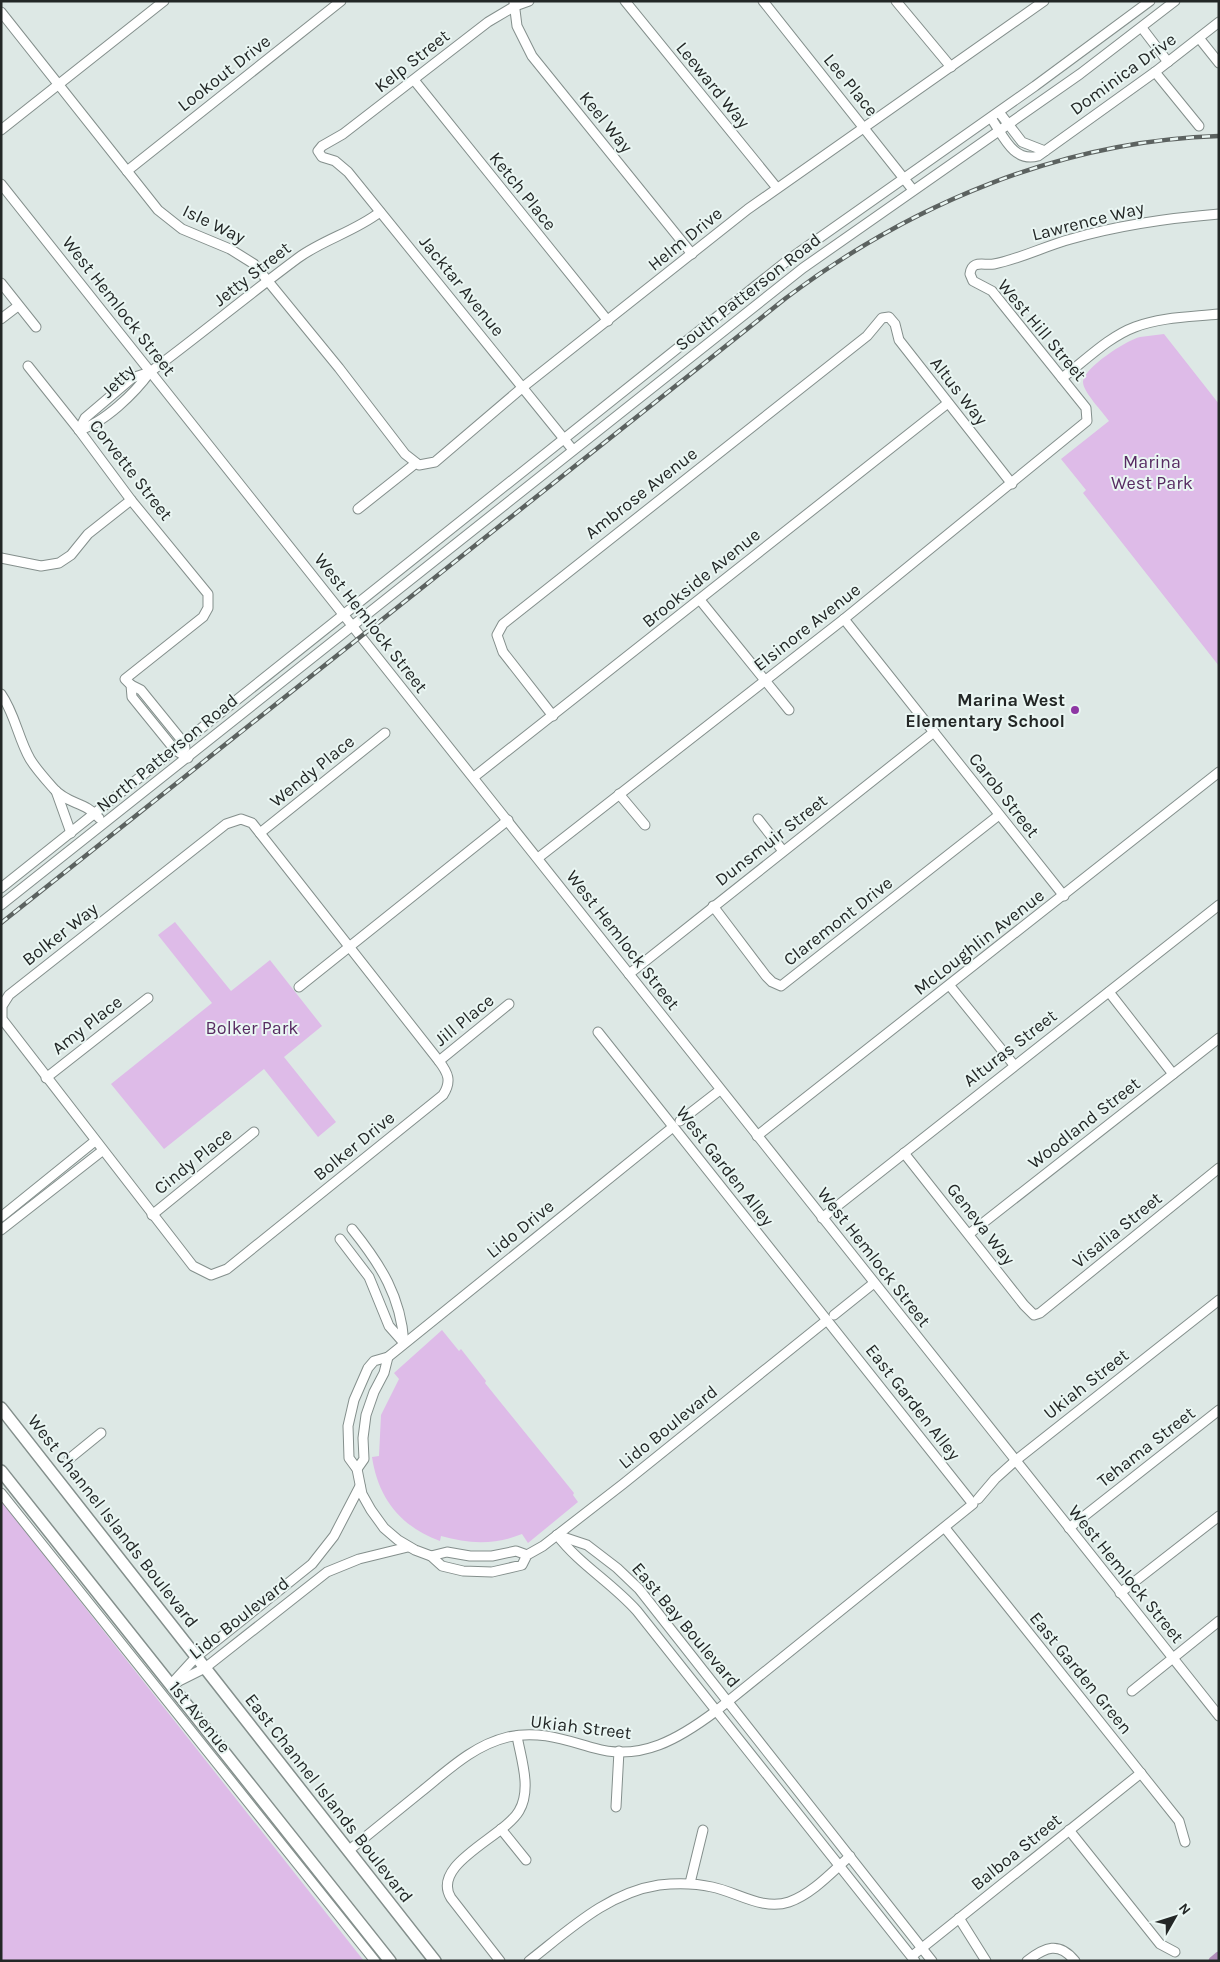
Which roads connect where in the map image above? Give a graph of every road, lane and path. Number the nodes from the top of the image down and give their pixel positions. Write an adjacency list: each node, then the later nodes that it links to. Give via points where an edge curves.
1 (164, 1): 20 (street)
2 (341, 1): 30 (street, Lookout Drive)
3 (529, 1): 10 (street, Kelp Street)
4 (625, 1): 33 (street, Leeward Way)
5 (763, 1): 25 (street, Lee Place)
6 (896, 1): 17 (street)
7 (1150, 1): 21 (street, South Patterson Road)
8 (1175, 1): 13 (street, South Patterson Road)
9 (1038, 3): 17 (street, Helm Drive)
10 (514, 4): 19 (street, Kelp Street); 37 (street, Keel Way, via 517,26 532,56)
11 (1, 12): 20 (street, Isle Way)
12 (1219, 22): 14 (street, Dominica Drive)
13 (1142, 28): 15 (street); 23 (street, South Patterson Road)
14 (1198, 38): 15 (street, Dominica Drive); 16 (street)
15 (1168, 62): 18 (street, Dominica Drive)
16 (1219, 63)
17 (951, 67): 25 (street, Helm Drive)
18 (1155, 72): 24 (street); 29 (street, Dominica Drive)
19 (414, 80): 28 (street, Kelp Street); 45 (street, Ketch Place)
20 (59, 86): 26 (street); 30 (street, Isle Way)
21 (999, 112): 22 (street, South Patterson Road); 23 (street)
22 (991, 118): 27 (street, Dominica Drive); 31 (street, South Patterson Road)
23 (1008, 124): 27 (street, South Patterson Road); 29 (street, via 1022,142)
24 (1199, 126)
25 (864, 127): 31 (street, Lee Place); 33 (street, Helm Drive)
26 (1, 130)
27 (1000, 130): 29 (street, Dominica Drive, via 1010,146 1023,157 1038,156); 34 (street, South Patterson Road)
28 (318, 151): 35 (street, Jacktar Avenue, via 322,157 341,164)
29 (1045, 151)
30 (127, 171): 39 (street, Isle Way, via 171,221 194,236 242,256)
31 (904, 179): 34 (street, Lee Place); 54 (street, South Patterson Road, via 788,260)
32 (1, 184): 48 (street, West Hemlock Street)
33 (777, 188): 37 (street, Helm Drive)
34 (913, 190): 55 (street, South Patterson Road, via 795,274)
35 (380, 212): 39 (street, Jetty Street, via 354,230 311,250); 50 (street, Jacktar Avenue)
36 (1219, 214): 38 (street, Lawrence Way, via 1113,228 994,264 976,264)
37 (692, 254): 45 (street, Helm Drive)
38 (970, 270): 49 (street, West Hill Street, via 973,281 992,290)
39 (270, 282): 48 (street, Jetty Street); 56 (street, Isle Way)
40 (1, 283): 41 (street)
41 (18, 306): 44 (street); 46 (street)
42 (1219, 314): 49 (street, via 1154,321 1134,327)
43 (886, 316): 51 (street, Altus Way, via 895,324 899,340); 69 (street, Ambrose Avenue, via 867,336 503,624 497,635 500,647)
44 (1, 319)
45 (608, 321): 50 (street, Helm Drive)
46 (36, 328)
47 (28, 366): 53 (street, Corvette Street)
48 (150, 372): 53 (street, Jetty, via 140,386 93,426); 62 (street, West Hemlock Street)
49 (1062, 378): 52 (street, West Hill Street)
50 (523, 388): 54 (street, Jacktar Avenue); 56 (street, Helm Drive, via 435,462 425,466)
51 (948, 403): 57 (street, Altus Way); 61 (street, Brookside Avenue)
52 (1088, 414): 57 (street, Elsinore Avenue, via 1087,421 1079,430)
53 (79, 430): 58 (street, Corvette Street)
54 (564, 438): 55 (street, Jacktar Avenue); 62 (street, South Patterson Road)
55 (573, 450): 64 (street, South Patterson Road)
56 (416, 463): 59 (street, Helm Drive)
57 (1012, 484): 63 (street, Elsinore Avenue)
58 (131, 500): 60 (street, via 88,534 71,555 59,563 41,566); 66 (street, Corvette Street, via 208,594 208,608 203,617)
59 (358, 509)
60 (1, 558)
61 (700, 600): 65 (street); 69 (street, Brookside Avenue)
62 (344, 614): 64 (street, West Hemlock Street); 72 (street, North Patterson Road)
63 (844, 619): 65 (street, Elsinore Avenue); 70 (street, Carob Street)
64 (352, 626): 74 (street, North Patterson Road); 76 (street, West Hemlock Street)
65 (765, 681): 68 (street); 78 (street, Elsinore Avenue)
66 (128, 682): 72 (street, via 141,690); 73 (street, via 132,697)
67 (1, 694): 77 (street, via 30,760)
68 (789, 710)
69 (553, 716): 76 (street, Brookside Avenue)
70 (934, 732): 80 (street, Carob Street); 87 (street, Dunsmuir Street)
71 (385, 733): 86 (street, Wendy Place)
72 (184, 743): 73 (street, North Patterson Road); 74 (street)
73 (175, 750): 74 (street); 79 (street, North Patterson Road)
74 (188, 758): 83 (street, North Patterson Road)
75 (1219, 772): 90 (street, McLoughlin Avenue)
76 (474, 777): 82 (street, West Hemlock Street)
77 (56, 791): 79 (street); 85 (street)
78 (619, 794): 84 (street); 88 (street, Elsinore Avenue)
79 (95, 813): 83 (street); 85 (street, North Patterson Road)
80 (999, 815): 90 (street, Carob Street); 93 (street, Claremont Drive, via 781,986 766,976)
81 (758, 819): 87 (street)
82 (508, 820): 88 (street, West Hemlock Street); 94 (street)
83 (104, 824): 91 (street, North Patterson Road)
84 (645, 825)
85 (71, 833): 89 (street, North Patterson Road)
86 (260, 834): 94 (street, Bolker Drive); 106 (street, Bolker Way, via 252,823 241,819 226,824 8,995 2,1006 2,1019)
87 (782, 850): 93 (street, Dunsmuir Street)
88 (538, 858): 95 (street, West Hemlock Street)
89 (1, 888)
90 (1064, 896): 96 (street, McLoughlin Avenue)
91 (1, 905)
92 (1219, 905): 98 (street, Alturas Street)
93 (713, 906): 95 (street, Dunsmuir Street)
94 (349, 948): 97 (street); 103 (street, Bolker Drive)
95 (629, 974): 107 (street, West Hemlock Street)
96 (950, 986): 104 (street); 110 (street, McLoughlin Avenue)
97 (299, 987)
98 (1109, 992): 104 (street, Alturas Street); 105 (street)
99 (148, 998): 106 (street, Amy Place)
100 (509, 1004): 103 (street, Jill Place)
101 (598, 1032): 108 (street, West Garden Alley)
102 (1219, 1038): 105 (street, Woodland Street)
103 (439, 1061): 115 (street, Bolker Drive, via 449,1077 443,1095 227,1269 211,1274 199,1270)
104 (1014, 1065): 113 (street, Alturas Street)
105 (1173, 1074): 120 (street, Woodland Street)
106 (46, 1078): 111 (street, Bolker Way)
107 (720, 1090): 108 (street, Lido Drive); 110 (street, West Hemlock Street)
108 (677, 1124): 125 (street, West Garden Alley); 126 (street, Lido Drive)
109 (254, 1132): 115 (street, Cindy Place)
110 (757, 1136): 117 (street, West Hemlock Street)
111 (95, 1141): 112 (street, Bolker Way); 116 (street)
112 (102, 1151): 115 (street, Bolker Drive); 119 (street)
113 (904, 1153): 117 (street, Alturas Street); 120 (street, Geneva Way)
114 (1219, 1168): 124 (street, Visalia Street)
115 (152, 1215)
116 (1, 1217)
117 (822, 1218): 122 (street, West Hemlock Street)
118 (352, 1229): 126 (street, via 393,1292 402,1319)
119 (1, 1230)
120 (969, 1234): 124 (street, Geneva Way)
121 (340, 1239): 126 (street, via 369,1277 389,1326)
122 (874, 1283): 125 (street, Lido Boulevard); 132 (street, West Hemlock Street)
123 (1219, 1300): 132 (street, Ukiah Street)
124 (1034, 1315)
125 (830, 1318): 137 (street, East Garden Alley); 141 (street, Lido Boulevard)
126 (404, 1343): 127 (street, Lido Drive)
127 (388, 1357): 133 (street, Lido Drive, via 367,1409 362,1438 364,1459); 133 (street, Lido Drive, via 374,1361 368,1368 352,1406 349,1458)
128 (1, 1408): 147 (main road, West Channel Islands Boulevard)
129 (1219, 1410): 140 (street, Tehama Street)
130 (101, 1433): 131 (street)
131 (69, 1459)
132 (1015, 1461): 137 (street, Ukiah Street); 140 (street, West Hemlock Street)
133 (357, 1469): 135 (street, Lido Drive)
134 (1, 1472): 150 (main road)
135 (360, 1486): 142 (street, Lido Boulevard, via 378,1520); 147 (street, Lido Boulevard, via 331,1541 312,1564)
136 (1, 1493): 172 (street, 1st Avenue)
137 (976, 1501): 139 (street, Ukiah Street)
138 (1219, 1516): 145 (street)
139 (945, 1528): 152 (street, Ukiah Street); 157 (street, East Garden Green)
140 (1069, 1528): 145 (street, West Hemlock Street)
141 (557, 1535): 144 (street, Lido Boulevard); 152 (street, East Bay Boulevard, via 587,1545 632,1581); 153 (street, East Bay Boulevard, via 572,1555 624,1596)
142 (408, 1547): 143 (street, Lido Boulevard); 149 (street, Lido Boulevard, via 348,1562 327,1572)
143 (431, 1556): 144 (street, Lido Boulevard, via 447,1552 487,1556 516,1551); 144 (street, Lido Boulevard, via 442,1566 483,1572 522,1566)
144 (527, 1556)
145 (1120, 1593): 148 (street, West Hemlock Street)
146 (1219, 1622): 148 (street)
147 (196, 1656): 149 (main road, East Channel Islands Boulevard); 150 (street, Lido Boulevard)
148 (1172, 1658): 151 (street); 154 (street, West Hemlock Street)
149 (205, 1668): 150 (street, Lido Boulevard); 163 (main road, East Channel Islands Boulevard)
150 (171, 1684): 173 (main road)
151 (1132, 1691)
152 (728, 1701): 153 (street, Ukiah Street); 164 (street, East Bay Boulevard)
153 (716, 1711): 156 (street, Ukiah Street, via 687,1733 668,1742 642,1750); 166 (street, East Bay Boulevard)
154 (1219, 1716)
155 (517, 1736): 156 (street, Ukiah Street, via 545,1735); 159 (street, via 524,1796 519,1811); 163 (street, Ukiah Street, via 497,1740 472,1752)
156 (619, 1752): 158 (street)
157 (1141, 1773): 161 (street, Balboa Street); 162 (street, East Garden Green, via 1179,1821)
158 (616, 1807)
159 (501, 1829): 165 (street); 175 (street, via 452,1869 446,1881 452,1898)
160 (703, 1830): 167 (street)
161 (1069, 1830): 168 (street, Balboa Street); 170 (street, via 1160,1944)
162 (1185, 1842)
163 (348, 1851): 174 (main road, East Channel Islands Boulevard)
164 (850, 1856): 166 (street); 169 (street, East Bay Boulevard)
165 (526, 1860)
166 (839, 1866): 167 (street, via 803,1895 781,1904 761,1903); 171 (street, East Bay Boulevard)
167 (690, 1883): 176 (street, via 658,1885 613,1899)
168 (959, 1918): 169 (street, Balboa Street); 178 (street)
169 (923, 1947): 171 (street, Balboa Street); 177 (street, East Bay Boulevard)
170 (1175, 1952)
171 (913, 1958)
172 (375, 1961)
173 (390, 1961)
174 (436, 1961)
175 (500, 1961)
176 (528, 1961)
177 (932, 1961)
178 (986, 1961)
179 (1027, 1961): 180 (street, via 1052,1947 1065,1950)
180 (1075, 1961)

